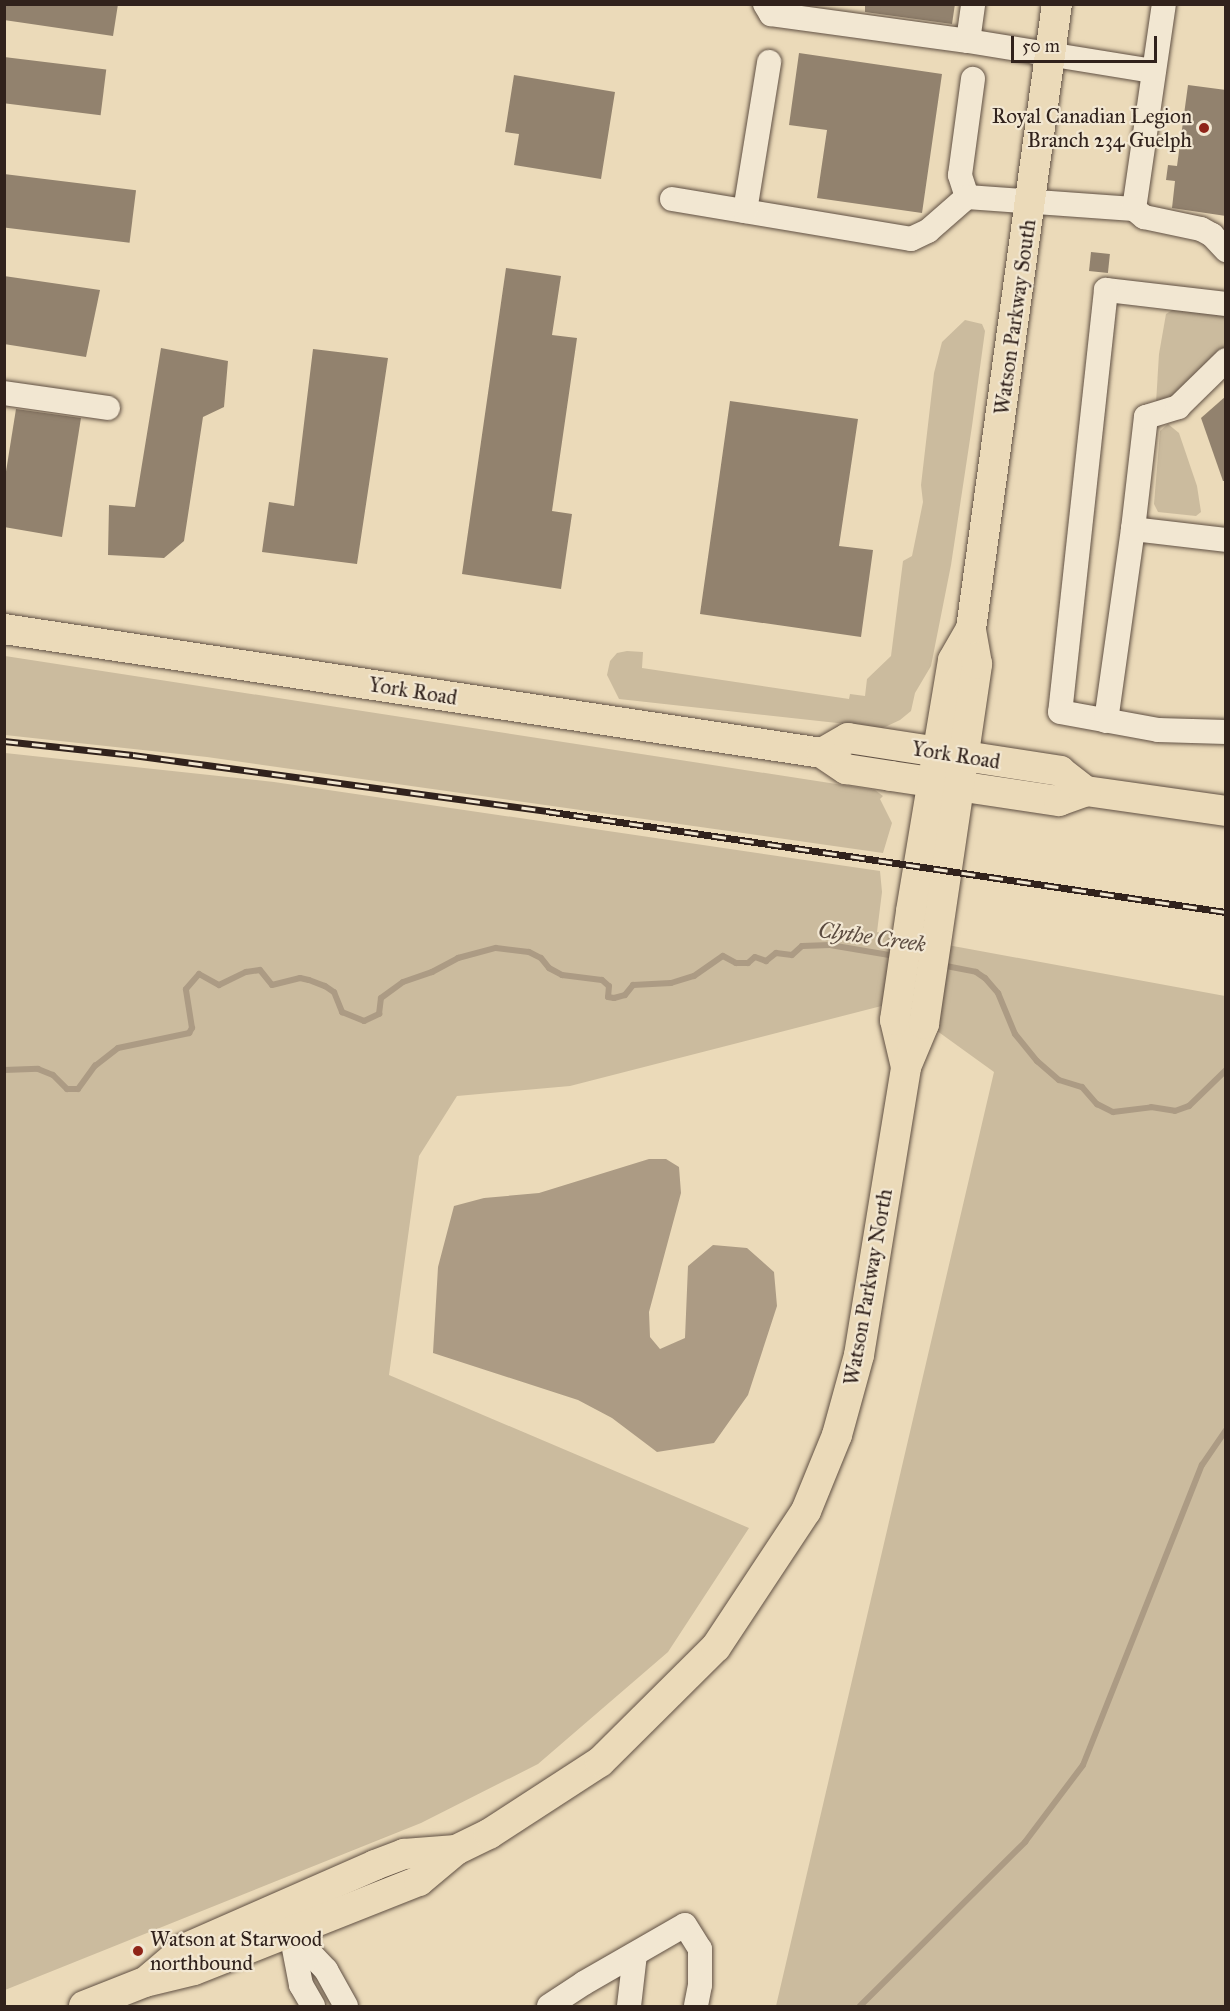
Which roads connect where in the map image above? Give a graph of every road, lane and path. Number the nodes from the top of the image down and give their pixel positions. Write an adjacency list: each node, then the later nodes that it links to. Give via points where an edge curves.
1 (765, 4): 5 (street, via 771,14)
2 (973, 4): 5 (street)
3 (1057, 4): 6 (main road, Watson Parkway South)
4 (1164, 4): 8 (street)
5 (968, 41): 6 (street)
6 (1050, 54): 8 (street); 12 (main road, Watson Parkway South)
7 (769, 62): 14 (street)
8 (1154, 71): 13 (street)
9 (973, 79): 10 (street, via 960,175)
10 (967, 197): 12 (street); 14 (street, via 928,231 911,239)
11 (672, 199): 14 (street)
12 (1032, 200): 13 (street); 26 (main road, Watson Parkway South, via 971,629 977,664)
13 (1134, 209): 15 (street, via 1144,217 1201,229)
14 (745, 211)
15 (1226, 250)
16 (1226, 304): 23 (street, via 1106,290 1060,712)
17 (1226, 360): 20 (street, via 1178,407 1146,417)
18 (4, 393): 19 (street)
19 (108, 408)
20 (1133, 530): 21 (street); 23 (street)
21 (1226, 540)
22 (4, 629): 25 (main road, York Road)
23 (1106, 721): 24 (street, via 1158,730)
24 (1226, 732)
25 (822, 753): 26 (main road, York Road, via 848,738); 27 (main road, York Road, via 846,769)
26 (951, 755): 27 (main road, Watson Parkway North); 28 (main road, Watson Parkway North); 29 (main road, York Road, via 1060,771)
27 (932, 782): 28 (main road, York Road); 31 (main road, Watson Parkway North, via 912,911)
28 (961, 786): 29 (main road, York Road, via 1059,801); 31 (main road, Watson Parkway North, via 941,915)
29 (1086, 791): 30 (main road, York Road)
30 (1226, 811)
31 (914, 992): 32 (main road, Watson Parkway North, via 896,1020 906,1067 859,1355 837,1435 806,1511 716,1647 600,1762 489,1834 456,1850 419,1881)
32 (285, 1919): 34 (main road, Watson Parkway North, via 194,1970 145,1982); 35 (street, via 301,1985); 36 (street, via 326,1970)
33 (635, 1954): 37 (street); 38 (street); 39 (street, via 685,1925 700,1949)
34 (84, 2007)
35 (313, 2007)
36 (346, 2007)
37 (549, 2007)
38 (629, 2007)
39 (696, 2007)

